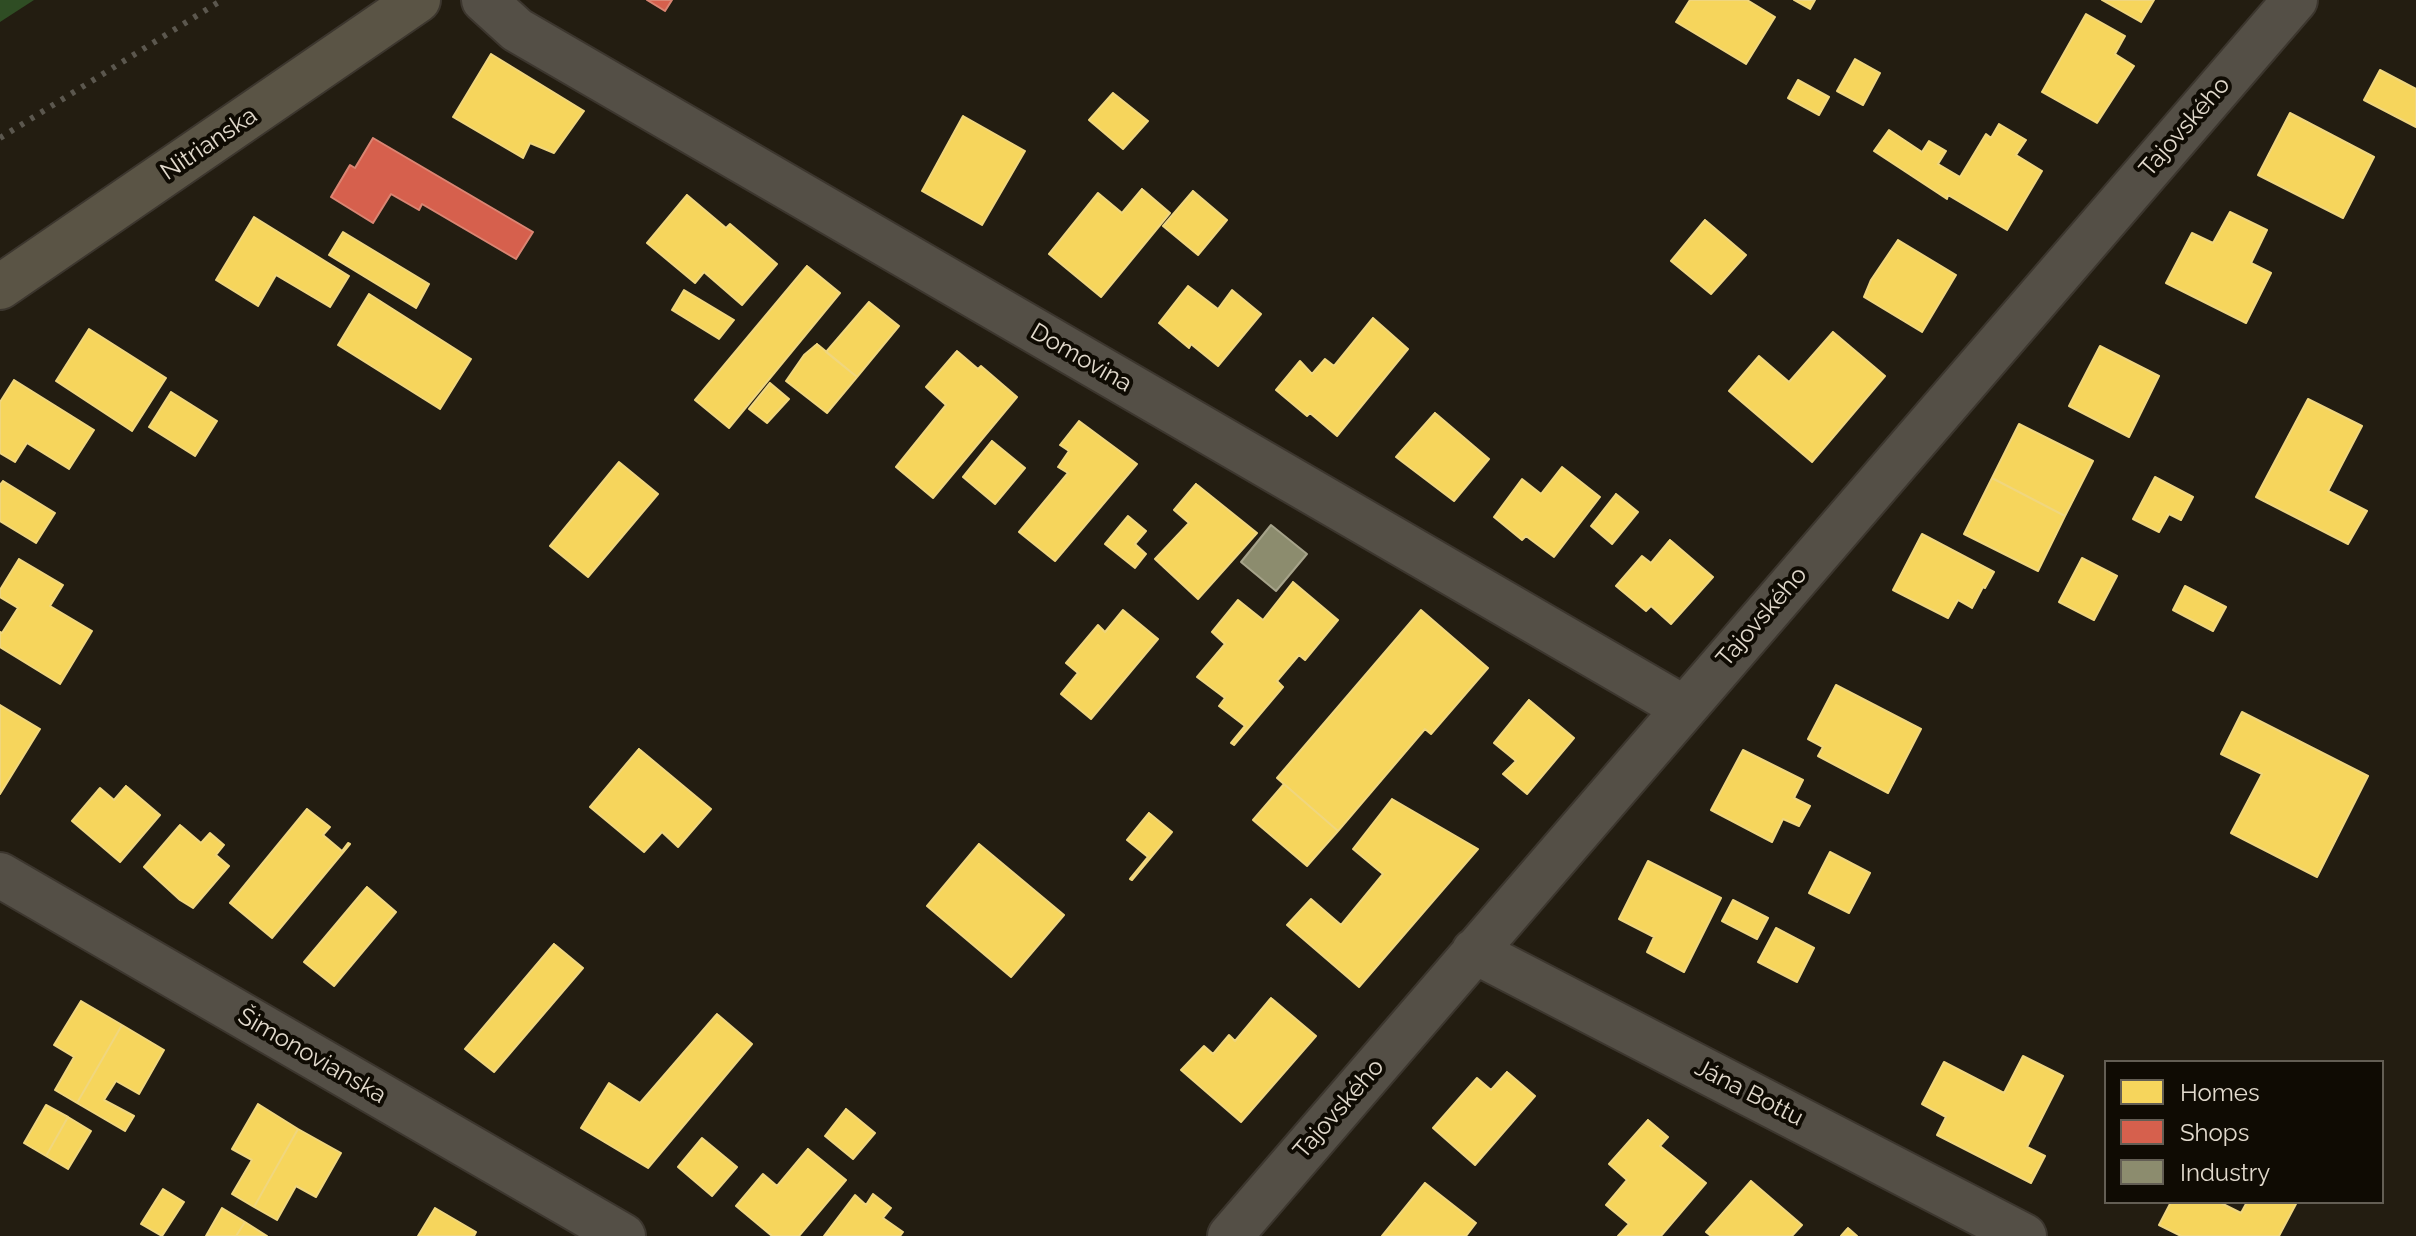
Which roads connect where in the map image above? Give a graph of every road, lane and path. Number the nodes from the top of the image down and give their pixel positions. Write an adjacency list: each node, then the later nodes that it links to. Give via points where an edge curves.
1 (418, 0): 4 (main road, Nitrianska)
2 (484, 0): 5 (street, Domovina, via 517,30)
3 (2295, 0): 5 (street, Tajovského)
4 (0, 287)
5 (1684, 708): 7 (street, Tajovského)
6 (0, 875): 8 (street, Šimonovianska)
7 (1474, 951): 9 (street, Tajovského); 10 (street, Jána Bottu)
8 (623, 1236)
9 (1230, 1236)
10 (2024, 1236)

